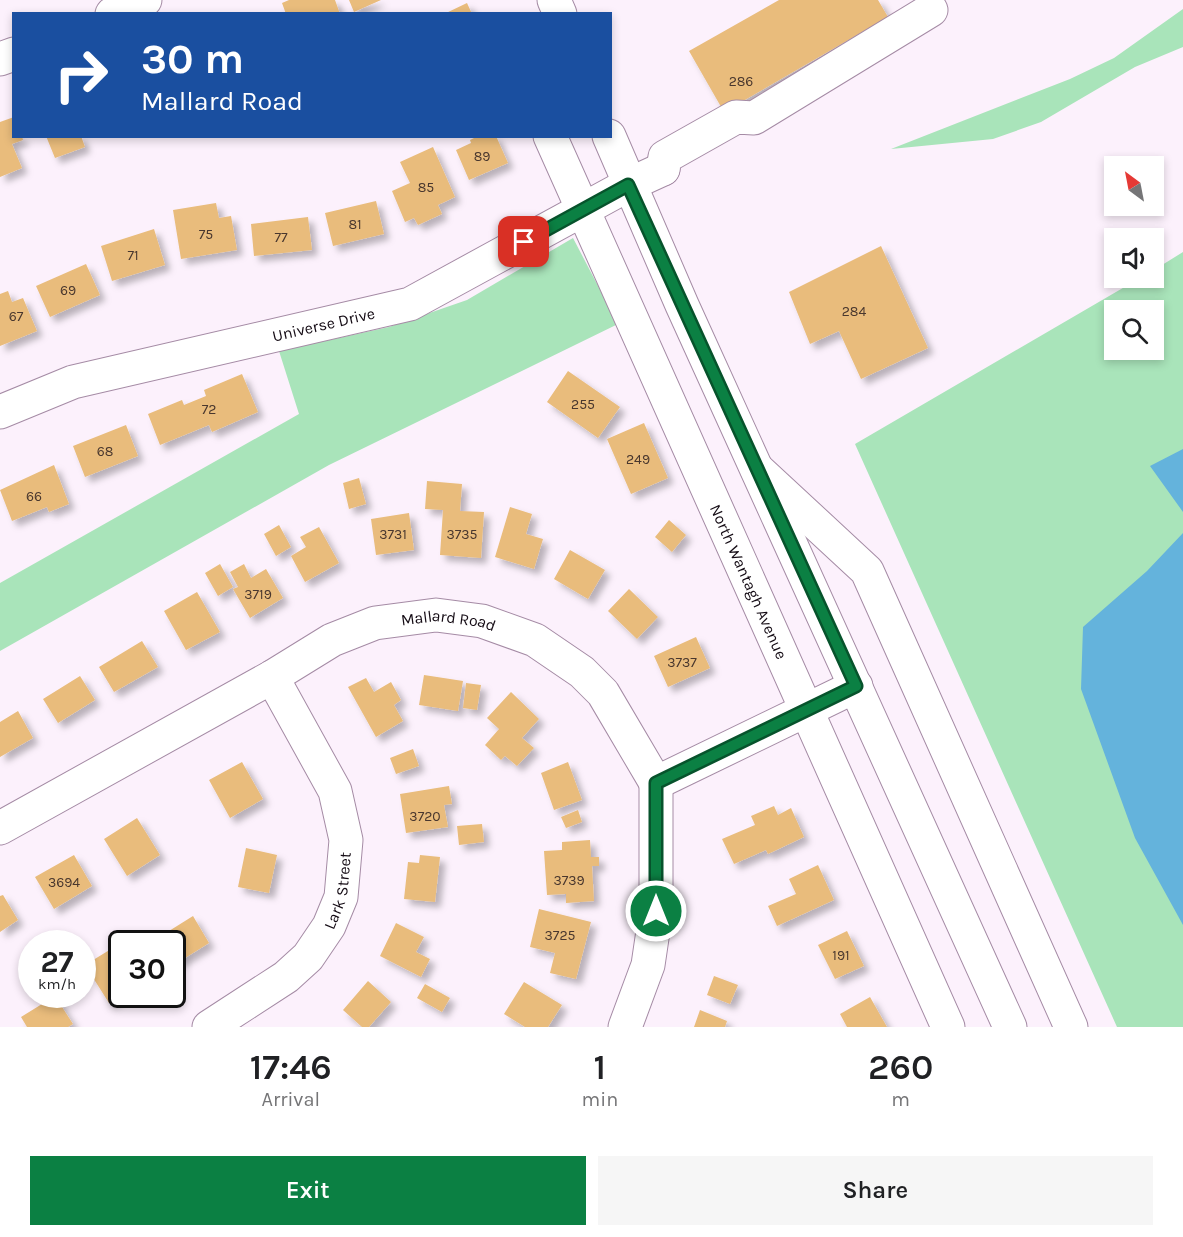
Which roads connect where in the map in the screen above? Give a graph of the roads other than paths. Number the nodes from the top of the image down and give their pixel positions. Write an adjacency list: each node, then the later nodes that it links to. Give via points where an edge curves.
1 (145, 0): 3 (street)
2 (935, 3): 6 (street, Universe Drive, via 754,118 748,132 672,174 663,169)
3 (117, 12)
4 (551, 138): 7 (street, North Wantagh Avenue)
5 (610, 138): 6 (street)
6 (628, 185): 7 (street, Universe Drive); 9 (street)
7 (582, 210): 8 (street, Universe Drive, via 410,304 73,382); 12 (street, North Wantagh Avenue)
8 (0, 412)
9 (757, 469): 11 (street); 19 (street, via 867,571)
10 (272, 677): 13 (street, Mallard Road, via 332,640 375,623 436,615 482,621 535,640 582,672 603,693); 14 (street, Mallard Road); 15 (street, Lark Street, via 335,791 346,840 341,897 329,926 308,957 286,977)
11 (856, 686): 12 (street); 18 (street)
12 (807, 711): 13 (street); 17 (street, North Wantagh Avenue)
13 (656, 783): 16 (street, via 656,911 648,965)
14 (0, 828)
15 (209, 1027)
16 (625, 1027)
17 (948, 1027)
18 (1010, 1027)
19 (1071, 1027)

